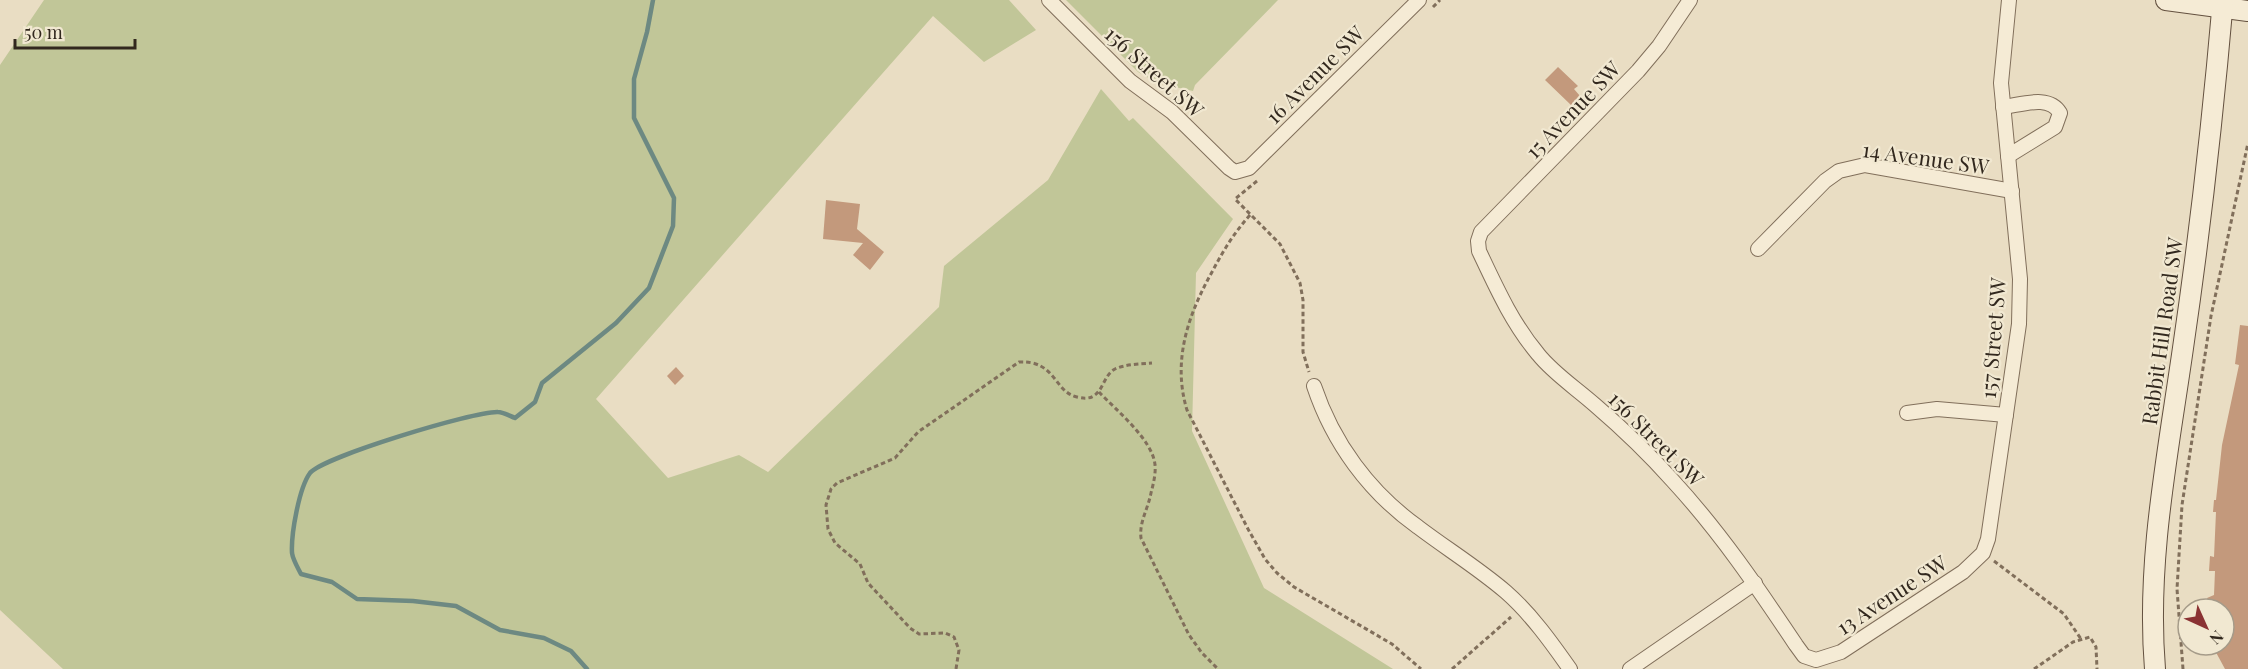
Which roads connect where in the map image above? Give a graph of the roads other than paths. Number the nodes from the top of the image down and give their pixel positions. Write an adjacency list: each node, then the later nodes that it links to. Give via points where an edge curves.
1 (1049, 0): 10 (street, 156 Street SW, via 1130,81 1172,112)
2 (1419, 0): 10 (street, 16 Avenue SW, via 1249,168)
3 (1690, 0): 12 (street, 15 Avenue SW, via 1638,71 1481,232)
4 (2009, 0): 8 (street, 157 Street SW, via 2001,62)
5 (2166, 0): 6 (main road)
6 (2223, 4): 7 (main road); 22 (main road, Rabbit Hill Road SW, via 2193,275 2155,546)
7 (2248, 11)
8 (2003, 107): 9 (street, 157 Street SW); 9 (street, via 2042,101 2060,113 2055,127)
9 (2008, 156): 11 (street, 157 Street SW)
10 (1235, 172)
11 (2012, 191): 13 (street, 14 Avenue SW, via 1865,165 1851,167 1825,181); 16 (street, 157 Street SW, via 2020,279 2019,324)
12 (1478, 241): 18 (street, 156 Street SW, via 1479,251 1519,329 1539,356 1632,438 1706,518)
13 (1758, 249)
14 (1314, 386): 20 (street, via 1326,419 1344,450 1383,497 1522,608)
15 (1907, 413): 16 (street, 157 Street SW, via 1937,409)
16 (2006, 415): 17 (street, 157 Street SW)
17 (1983, 553): 19 (street, 13 Avenue SW, via 1963,572 1842,652)
18 (1755, 583): 19 (street, 156 Street SW, via 1804,656); 21 (street)
19 (1816, 660)
20 (1570, 669)
21 (1630, 669)
22 (2155, 669)

